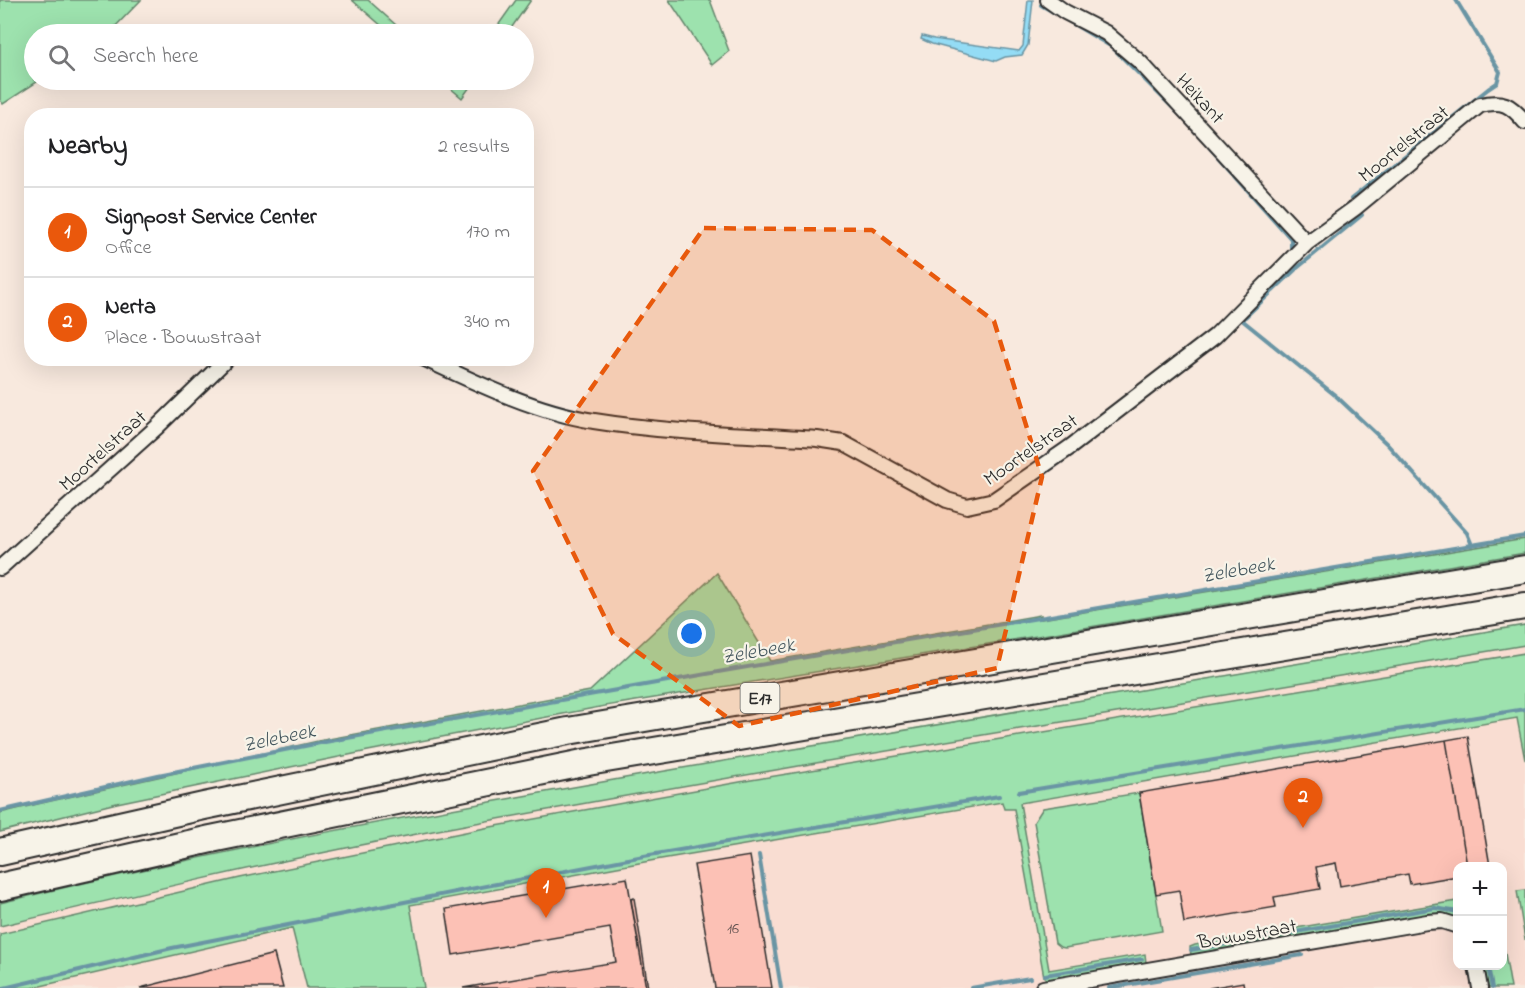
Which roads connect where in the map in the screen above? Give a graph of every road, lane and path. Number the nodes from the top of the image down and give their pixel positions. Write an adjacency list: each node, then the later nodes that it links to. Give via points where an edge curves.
1 (1048, 0): 3 (street, Heikant, via 1106,33 1140,62)
2 (1525, 122): 3 (street, Moortelstraat, via 1504,104 1480,105)
3 (1307, 243): 5 (street, Moortelstraat, via 1215,336 1027,478 994,500 975,505 947,500 843,443 593,421 528,403)
4 (220, 366): 6 (street, Moortelstraat)
5 (440, 366)
6 (0, 568)
7 (1525, 569): 9 (highway, E17, via 568,731)
8 (1525, 606): 10 (highway, E17, via 588,762 211,839)
9 (0, 852)
10 (0, 887)
11 (1453, 924): 13 (street, Bouwstraat, via 1427,922)
12 (1477, 970): 14 (street)
13 (1043, 988)
14 (1480, 988)

